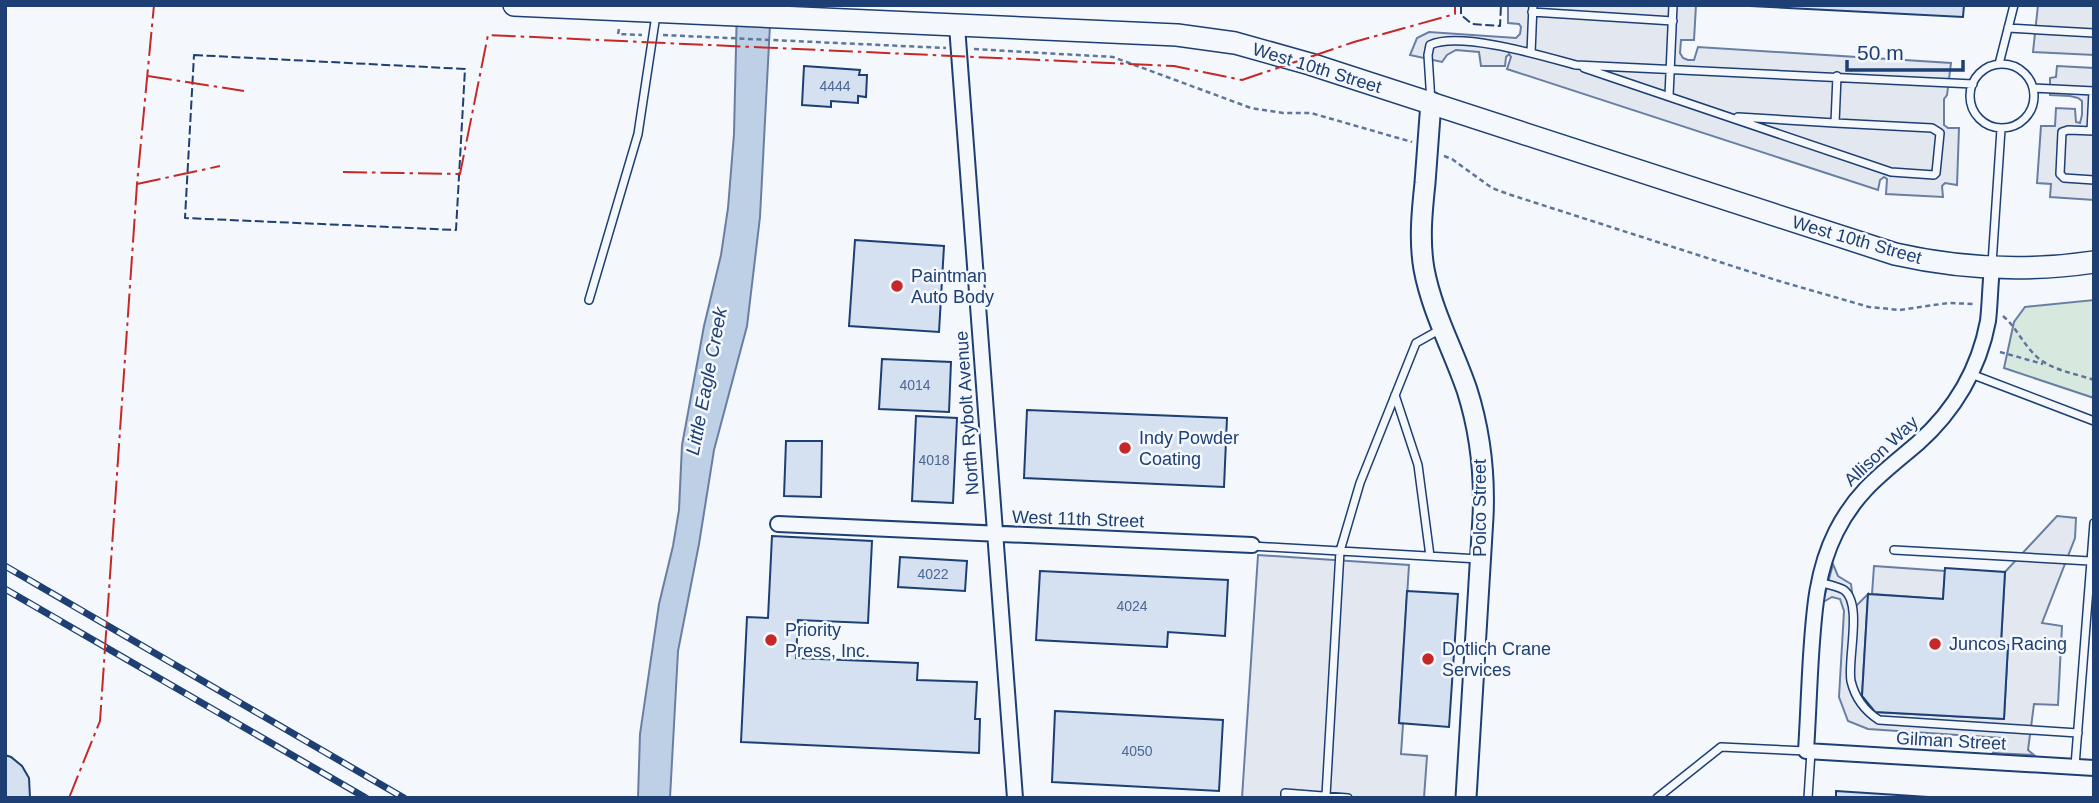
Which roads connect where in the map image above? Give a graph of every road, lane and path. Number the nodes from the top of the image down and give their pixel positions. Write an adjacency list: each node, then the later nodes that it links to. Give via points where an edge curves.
1 (514, 5): 4 (main road, West 10th Street)
2 (1674, 5): 7 (lane)
3 (2014, 5): 9 (lane)
4 (570, 6): 6 (main road, West 10th Street)
5 (1533, 9): 7 (lane); 13 (lane)
6 (657, 12): 8 (main road, West 10th Street); 31 (lane, via 638,134)
7 (1673, 21): 16 (lane)
8 (957, 26): 12 (street, North Rybolt Avenue); 22 (main road, West 10th Street, via 1177,35 1235,44)
9 (2008, 28): 10 (lane); 14 (lane)
10 (2094, 33)
11 (683, 35): 12 (path)
12 (959, 48): 27 (path, via 1113,57 1251,108 1311,113); 42 (street, North Rybolt Avenue)
13 (1531, 53): 15 (lane); 22 (lane, via 1439,41 1430,46 1428,55)
14 (1999, 64): 18 (lane, via 1981,72); 19 (lane, via 2019,69)
15 (1576, 65): 16 (lane); 21 (lane)
16 (1670, 69): 17 (lane); 21 (lane)
17 (1837, 76): 18 (lane); 24 (lane)
18 (1973, 84): 25 (lane, via 1970,98 1977,116)
19 (2033, 88): 20 (lane); 25 (lane, via 2028,115)
20 (2093, 91): 26 (lane)
21 (1669, 96): 23 (lane)
22 (1431, 102): 27 (street, Polco Street); 30 (main road, West 10th Street, via 1868,246 1923,260)
23 (1730, 116): 24 (lane); 24 (lane, via 1891,172 1936,173 1937,130)
24 (1835, 123)
25 (2001, 129): 30 (lane)
26 (2092, 131): 28 (lane, via 2062,132 2060,174)
27 (1427, 149): 32 (path, via 1508,194 1869,307 1900,310 1964,302); 33 (street, Polco Street, via 1422,253)
28 (2094, 180)
29 (2094, 262): 30 (main road, West 10th Street)
30 (1992, 268): 32 (street, Allison Way)
31 (589, 300)
32 (1989, 308): 35 (path, via 2011,323); 36 (street, Allison Way)
33 (1441, 329): 38 (lane, via 1416,343); 47 (street, Polco Street, via 1466,388 1481,452)
34 (2000, 352): 35 (path)
35 (2046, 364): 37 (path)
36 (1971, 374): 39 (lane); 49 (street, Allison Way, via 1949,411 1857,498 1836,533)
37 (2094, 380)
38 (1395, 394): 45 (lane, via 1360,483); 46 (lane, via 1418,465)
39 (2094, 421)
40 (2094, 523): 48 (lane)
41 (778, 524): 42 (street, West 11th Street)
42 (995, 534): 43 (street, West 11th Street); 55 (street, North Rybolt Avenue)
43 (1252, 545): 45 (lane)
44 (1894, 550): 48 (lane)
45 (1340, 551): 46 (lane); 54 (lane)
46 (1430, 556): 47 (lane)
47 (1480, 559): 58 (street, Polco Street)
48 (2090, 561): 50 (lane)
49 (1818, 582): 50 (lane, via 1844,590 1850,598 1851,680 1867,712 1879,720); 51 (street, Allison Way)
50 (2078, 733): 52 (lane)
51 (1808, 752): 52 (street, Gilman Street); 59 (lane, via 1721,747); 60 (lane)
52 (2075, 767): 53 (street, Gilman Street)
53 (2094, 768)
54 (1326, 796): 56 (lane, via 1285,793); 57 (lane)
55 (1015, 798)
56 (1285, 798)
57 (1348, 798)
58 (1466, 798)
59 (1657, 798)
60 (1808, 798)

